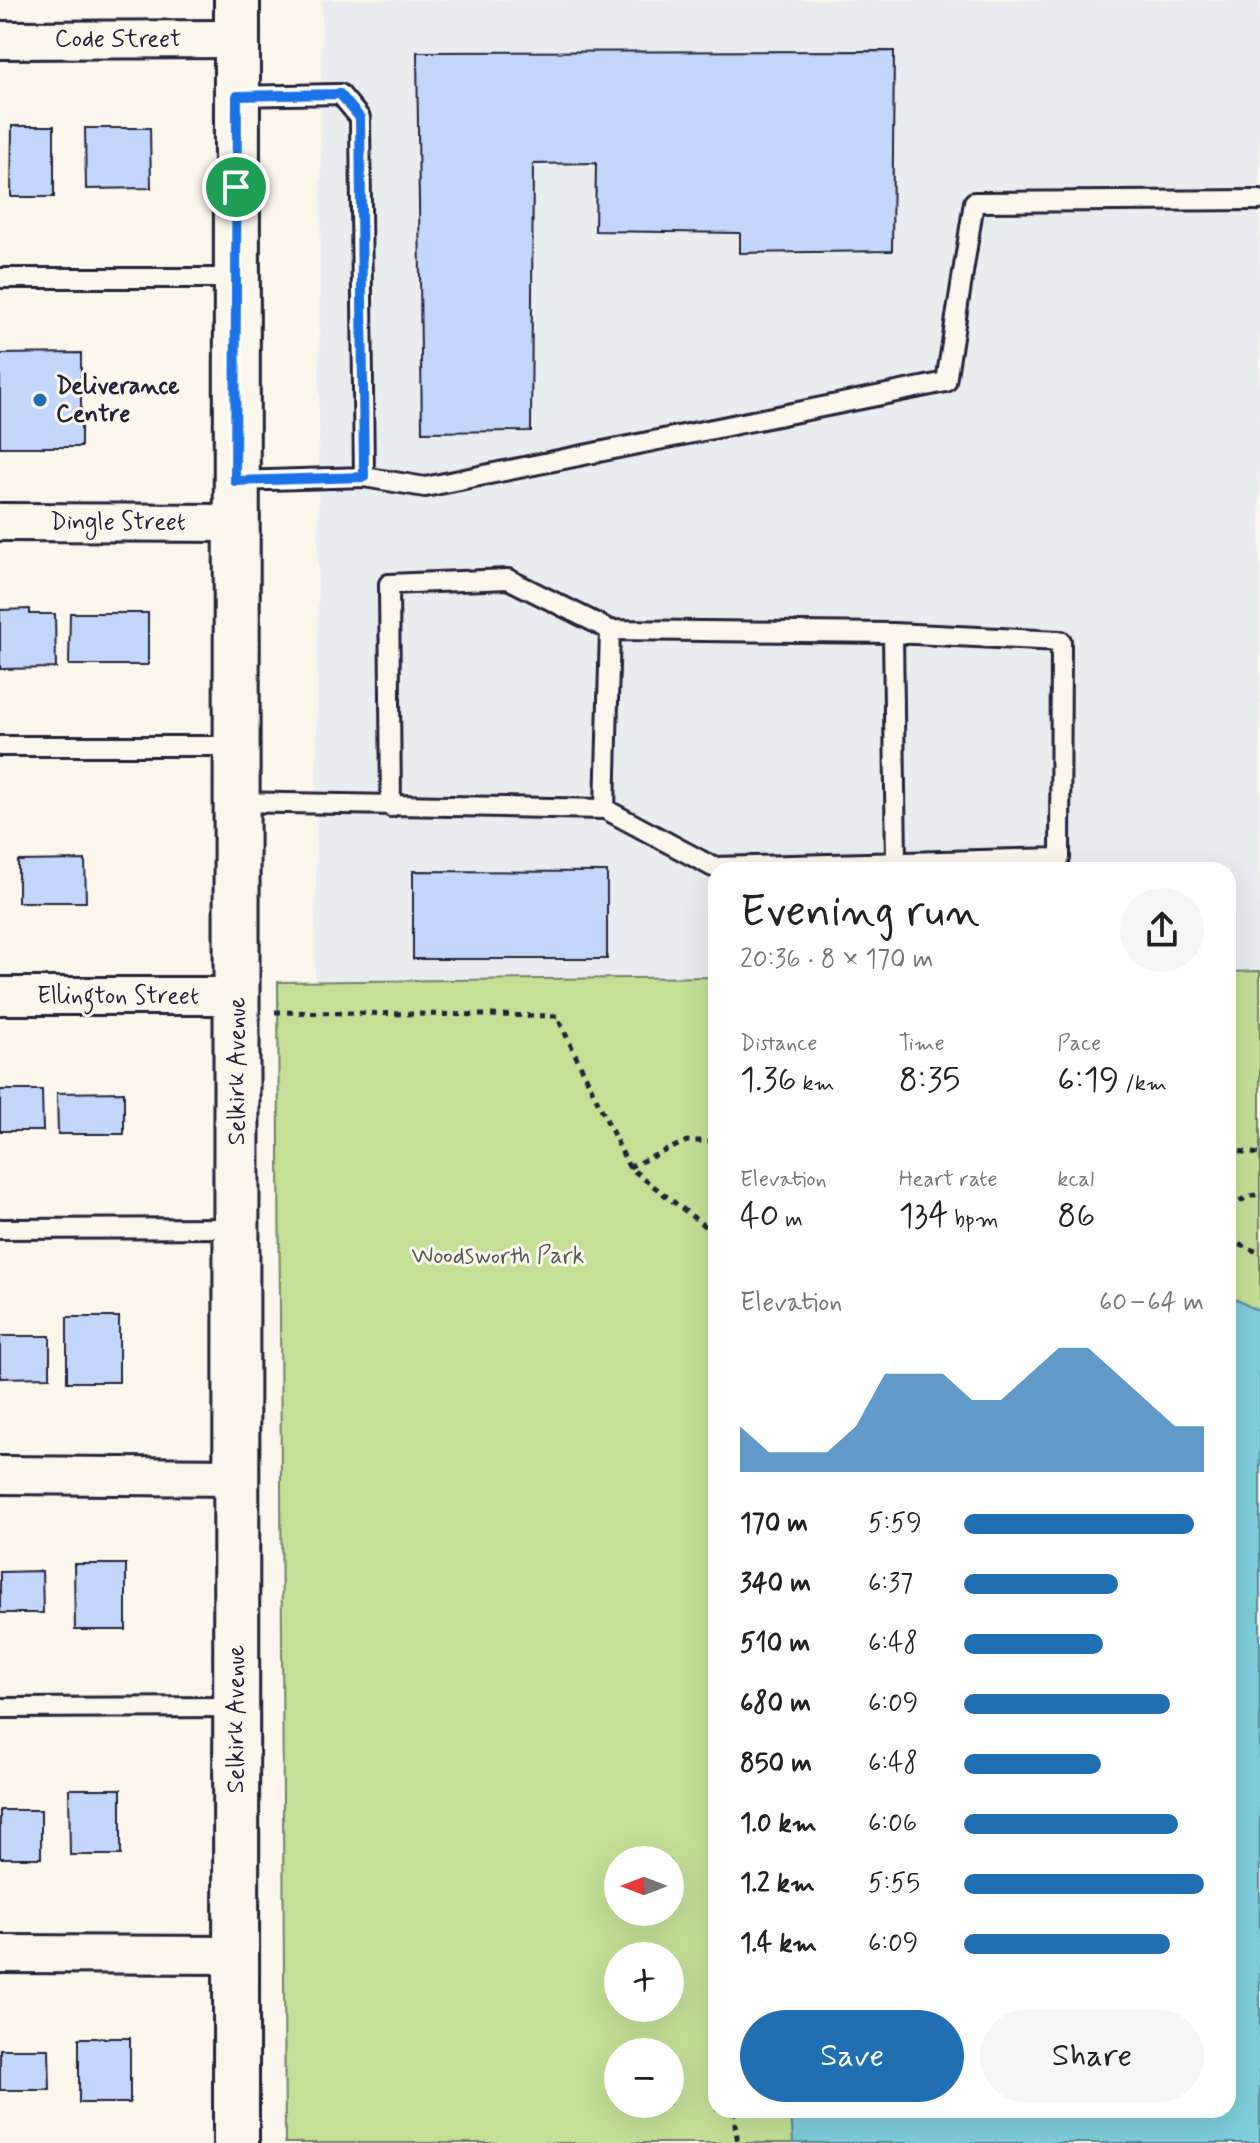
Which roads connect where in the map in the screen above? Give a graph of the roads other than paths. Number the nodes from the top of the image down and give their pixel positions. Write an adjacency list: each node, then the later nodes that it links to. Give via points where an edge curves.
1 (237, 19): 2 (street, Code Street); 3 (street, Selkirk Avenue)
2 (0, 40)
3 (237, 96): 6 (street, Selkirk Avenue); 7 (lane, via 340,94 360,118)
4 (1260, 200): 7 (lane, via 974,202 946,382 425,487)
5 (0, 278): 6 (lane)
6 (236, 278): 8 (street, Selkirk Avenue)
7 (364, 477): 8 (lane)
8 (235, 502): 9 (street, Dingle Street); 13 (street, Selkirk Avenue)
9 (0, 522)
10 (610, 630): 11 (lane); 15 (lane, via 508,579 389,584); 16 (lane)
11 (893, 633): 17 (lane); 18 (lane, via 1061,641 1060,858)
12 (0, 746): 13 (lane)
13 (236, 746): 14 (street, Selkirk Avenue)
14 (237, 802): 15 (lane); 21 (street, Selkirk Avenue)
15 (391, 807): 16 (lane)
16 (605, 809): 19 (lane)
17 (896, 862)
18 (951, 862)
19 (708, 864)
20 (0, 996): 21 (street, Ellington Street)
21 (237, 1004): 22 (street, Selkirk Avenue)
22 (237, 1228): 23 (lane); 25 (street, Selkirk Avenue)
23 (0, 1229)
24 (0, 1475): 25 (street)
25 (236, 1477): 26 (street, Selkirk Avenue)
26 (236, 1707): 27 (lane); 29 (street, Selkirk Avenue)
27 (0, 1708)
28 (0, 1954): 29 (street)
29 (236, 1955): 30 (street, Selkirk Avenue)
30 (236, 2143)

